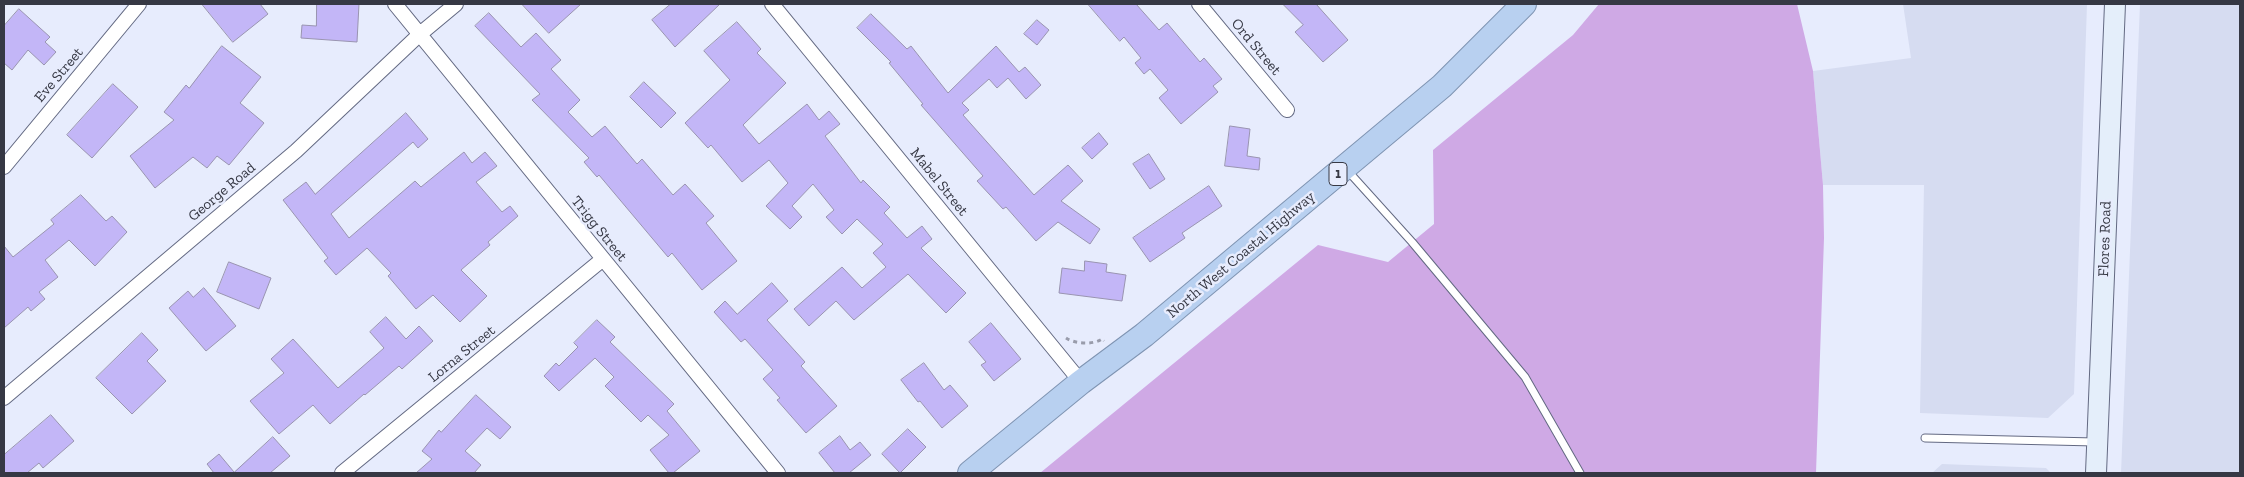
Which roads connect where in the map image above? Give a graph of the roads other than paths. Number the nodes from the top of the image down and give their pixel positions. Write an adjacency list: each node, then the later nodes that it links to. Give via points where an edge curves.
1 (138, 4): 10 (street, Eve Street)
2 (395, 4): 8 (street, Trigg Street)
3 (456, 4): 8 (street, George Road)
4 (772, 4): 13 (street, Mabel Street)
5 (1199, 4): 9 (street, Ord Street)
6 (1524, 4): 11 (highway, North West Coastal Highway / 1, via 1442,86)
7 (2115, 4): 16 (main road, Flores Road)
8 (420, 34): 12 (street, Trigg Street); 14 (street, George Road, via 296,151)
9 (1287, 110)
10 (4, 167)
11 (1345, 168): 13 (highway, North West Coastal Highway / 1, via 1144,335); 20 (lane, via 1525,377)
12 (603, 260): 17 (street, Lorna Street); 18 (street, Trigg Street)
13 (1081, 382): 19 (highway, North West Coastal Highway / 1)
14 (4, 398)
15 (1925, 438): 16 (lane)
16 (2097, 442): 21 (main road, Flores Road)
17 (342, 473)
18 (778, 473)
19 (970, 473)
20 (1580, 473)
21 (2096, 473)

